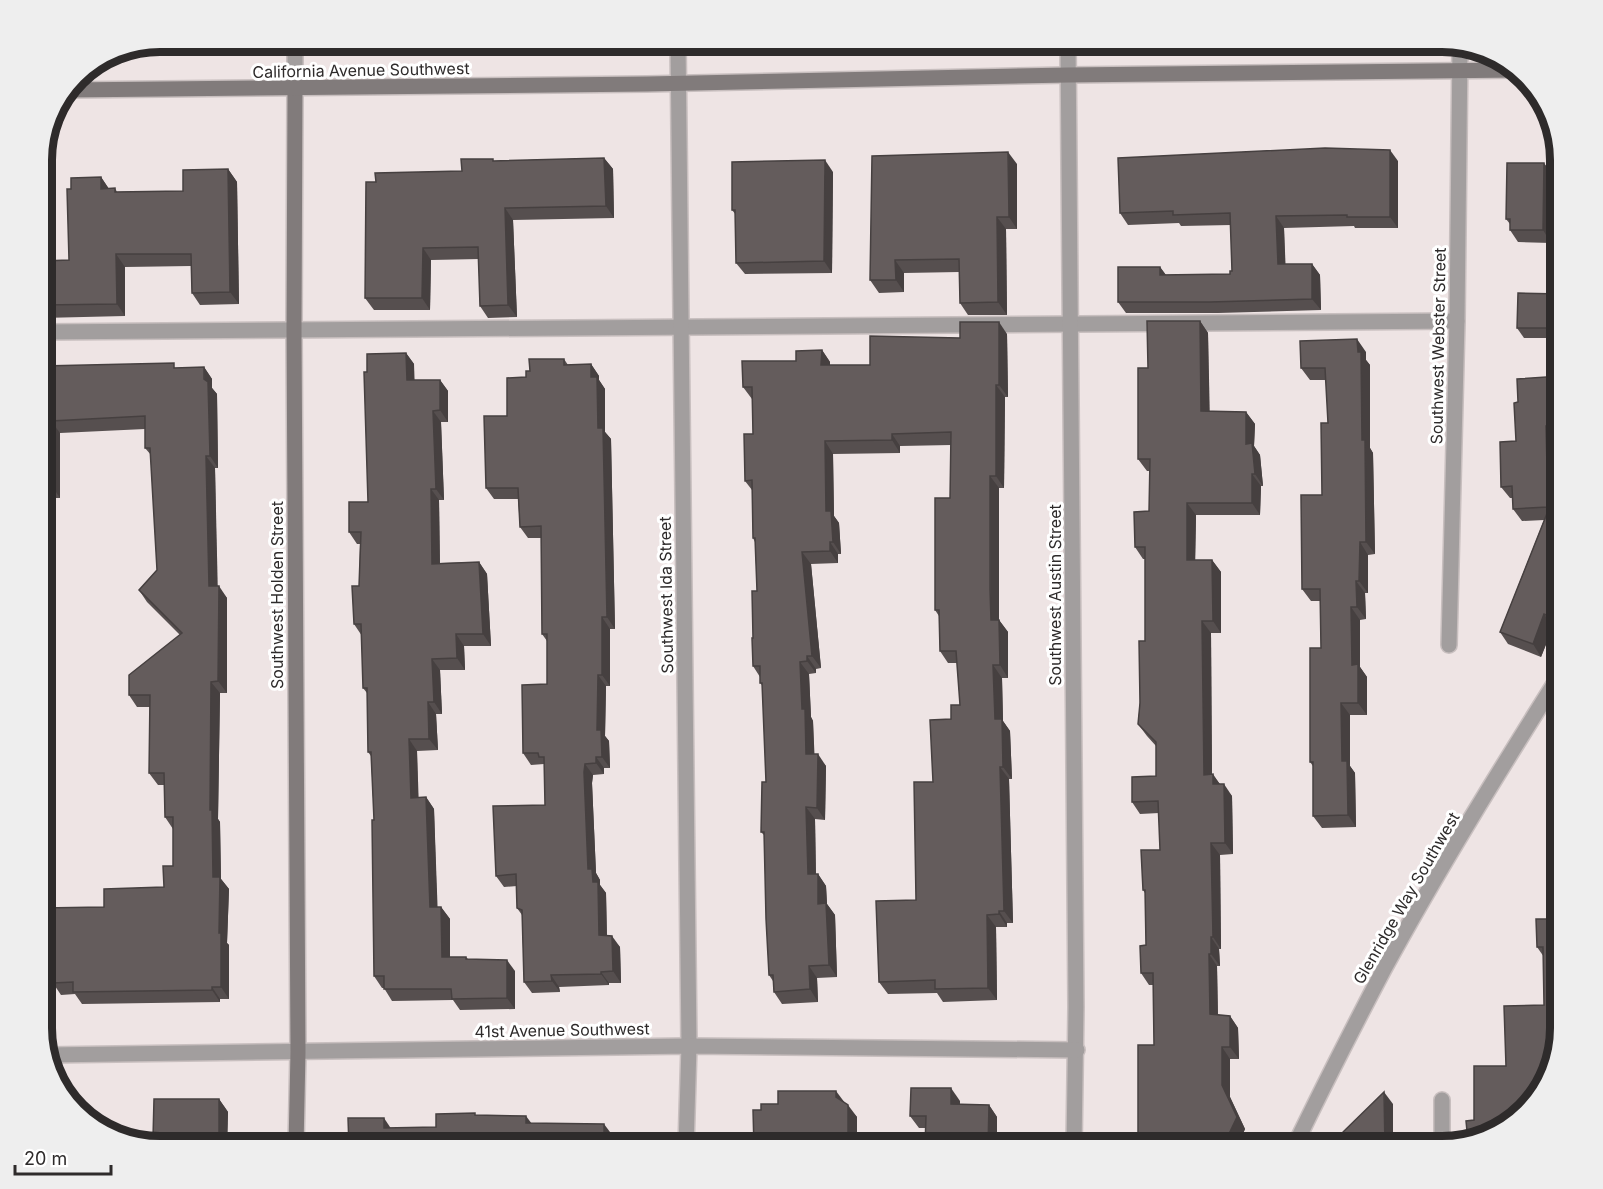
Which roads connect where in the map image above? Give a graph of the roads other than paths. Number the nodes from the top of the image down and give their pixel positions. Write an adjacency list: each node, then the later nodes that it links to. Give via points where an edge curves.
1 (295, 52): 9 (street, Southwest Holden Street)
2 (678, 52): 8 (street, Southwest Ida Street)
3 (1068, 52): 7 (street, Southwest Austin Street)
4 (1460, 54): 6 (street, Southwest Webster Street)
5 (1501, 70): 6 (main road, California Avenue Southwest)
6 (1460, 71): 7 (main road, California Avenue Southwest); 11 (street, Southwest Webster Street)
7 (1068, 75): 8 (main road, California Avenue Southwest); 12 (street, Southwest Austin Street)
8 (678, 83): 9 (main road, California Avenue Southwest); 13 (street, Southwest Ida Street)
9 (295, 89): 10 (main road, California Avenue Southwest); 14 (main road, Southwest Holden Street)
10 (78, 90)
11 (1457, 321): 12 (street); 16 (street, Southwest Webster Street)
12 (1071, 325): 13 (street); 19 (street, Southwest Austin Street)
13 (681, 327): 14 (street); 18 (street, Southwest Ida Street)
14 (294, 330): 15 (street); 20 (main road, Southwest Holden Street)
15 (53, 332)
16 (1449, 645)
17 (1550, 691): 26 (street, Glenridge Way Southwest, via 1385,968)
18 (689, 1046): 19 (street, 41st Avenue Southwest); 20 (street, 41st Avenue Southwest); 24 (street, Southwest Ida Street)
19 (1077, 1050): 25 (street, Southwest Austin Street)
20 (298, 1052): 21 (street, 41st Avenue Southwest); 23 (main road, Southwest Holden Street)
21 (56, 1055)
22 (1442, 1100): 27 (street)
23 (296, 1136)
24 (686, 1136)
25 (1074, 1136)
26 (1300, 1136)
27 (1442, 1136)

